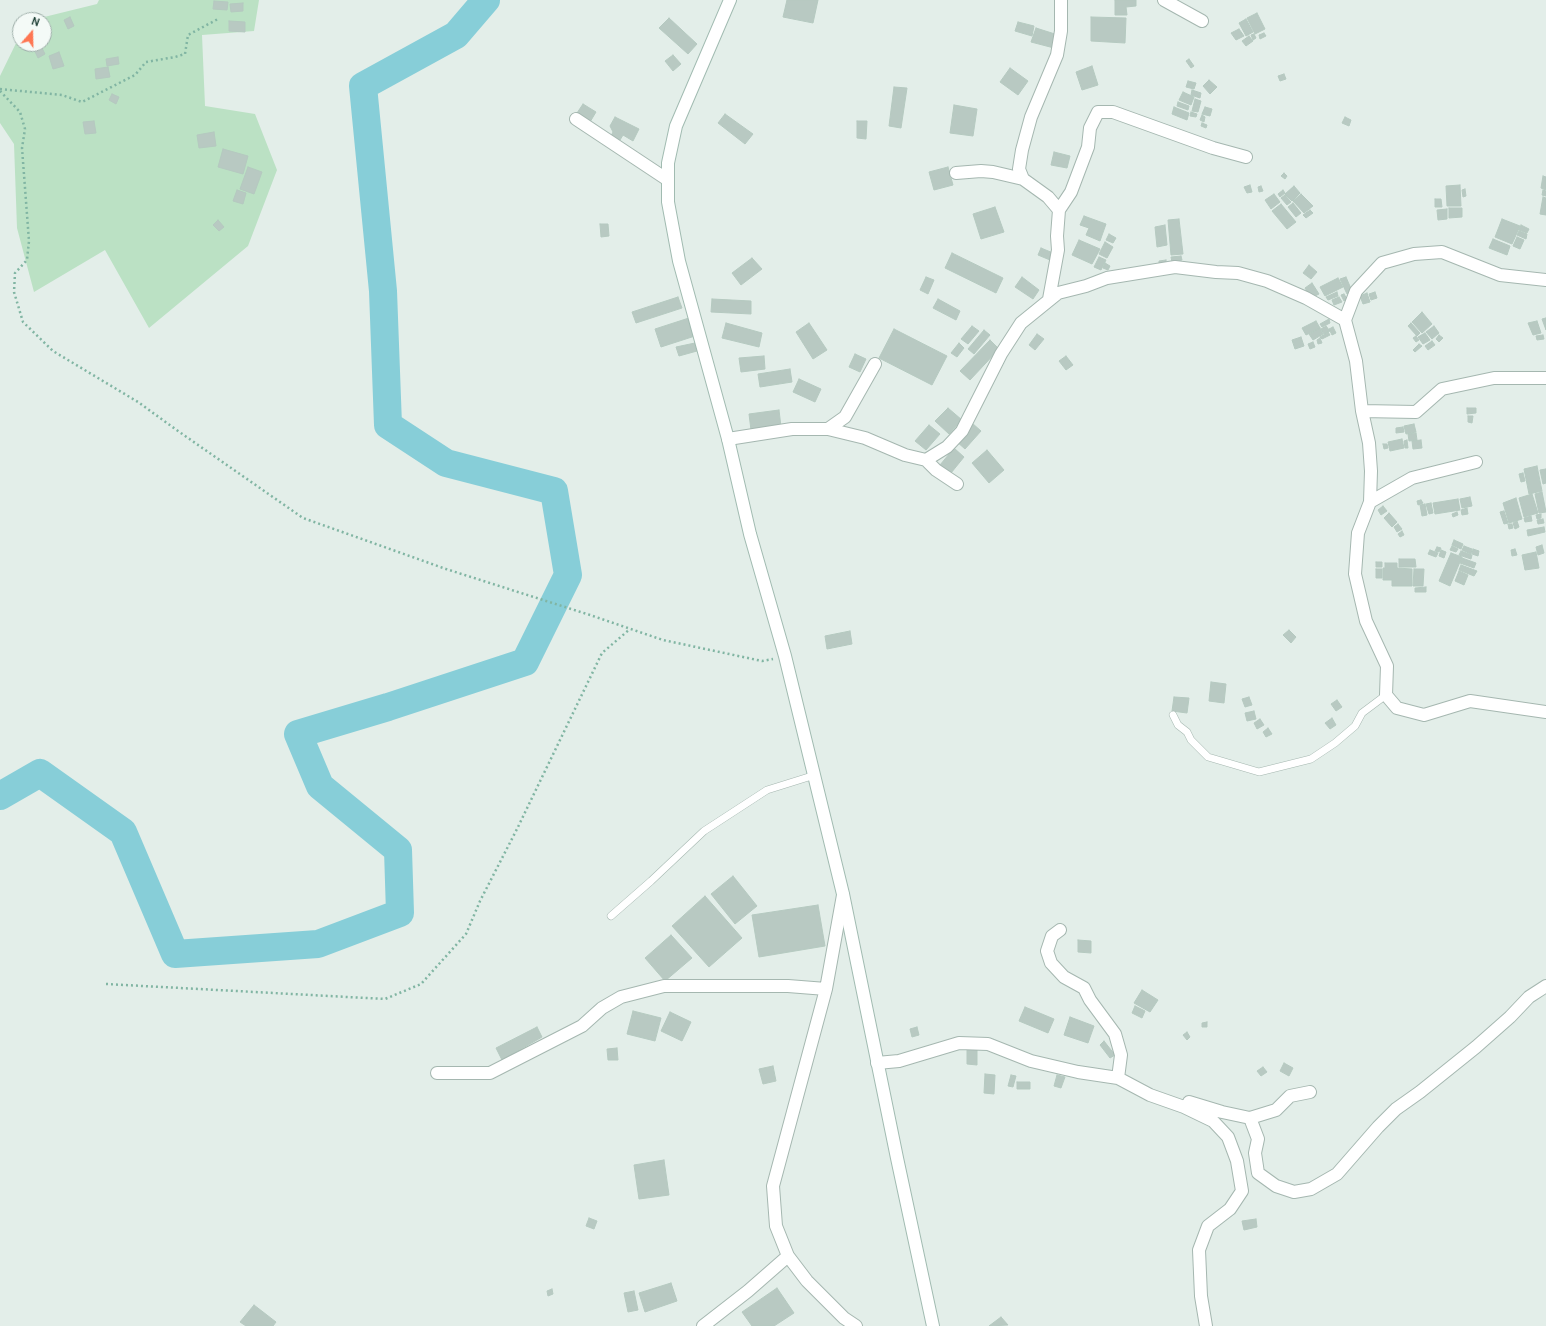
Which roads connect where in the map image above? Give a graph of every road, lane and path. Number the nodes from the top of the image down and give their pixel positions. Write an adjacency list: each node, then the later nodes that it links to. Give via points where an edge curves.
1 (730, 0): 11 (street, via 676,126 668,163)
2 (1061, 0): 10 (street, via 1061,31 1057,55 1031,117 1019,169)
3 (1164, 0): 5 (street)
4 (218, 19): 6 (path, via 188,35 185,54 146,62 135,75 82,102 62,95)
5 (1202, 21)
6 (0, 90): 25 (path, via 20,112 25,129 22,148 29,241 27,260 15,273 14,292 23,322 53,351 138,402 303,518 446,569)
7 (576, 119): 11 (street)
8 (1246, 158): 12 (street, via 1113,112 1098,112 1090,128 1088,147 1071,192)
9 (956, 173): 10 (street, via 987,171)
10 (1023, 179): 12 (street, via 1048,197)
11 (668, 180): 20 (street, via 668,202 679,261)
12 (1059, 210): 14 (street, via 1058,250)
13 (1546, 280): 15 (street, via 1500,276 1442,252 1414,254 1382,263 1356,291)
14 (1049, 299): 15 (street, via 1058,293 1107,278 1175,267 1238,273 1267,281 1306,298); 21 (street, via 1021,323 1001,354 962,431 947,447)
15 (1345, 320): 18 (street, via 1356,362)
16 (875, 364): 19 (street, via 845,417)
17 (1546, 378): 18 (street, via 1494,378 1442,389 1416,412)
18 (1362, 411): 24 (street, via 1371,471)
19 (828, 429): 20 (street, via 792,429); 21 (street, via 865,438 905,455)
20 (728, 439): 26 (street, via 750,534)
21 (926, 460): 23 (street)
22 (1476, 462): 24 (street, via 1412,478)
23 (957, 484)
24 (1370, 502): 27 (street, via 1358,533 1355,574 1366,621 1387,666)
25 (630, 629): 26 (path, via 663,640 762,661); 34 (path, via 602,653 466,934 422,984 384,998)
26 (785, 656): 30 (street)
27 (1386, 695): 28 (street, via 1397,708 1424,715 1470,701); 29 (lane, via 1362,713 1354,726 1340,739 1311,759 1259,772 1208,757 1178,725)
28 (1546, 712)
29 (1173, 715)
30 (814, 775): 31 (street); 32 (lane, via 767,790 704,831)
31 (843, 894): 36 (street); 37 (street)
32 (611, 916)
33 (1060, 930): 39 (street, via 1052,936 1047,951 1050,963 1064,977 1084,988 1115,1034 1121,1055)
34 (106, 984)
35 (1546, 986): 42 (street, via 1530,997 1476,1047 1396,1109 1337,1174 1311,1189 1294,1192 1276,1186 1258,1173 1255,1153 1258,1139)
36 (826, 989): 38 (street, via 788,986 664,986 621,997 602,1008 582,1026 490,1073); 43 (street, via 773,1186 776,1226)
37 (877, 1064): 39 (street, via 900,1061 959,1043 988,1044 1031,1061); 46 (street)
38 (437, 1074)
39 (1118, 1078): 41 (street)
40 (1310, 1092): 42 (street, via 1290,1096 1276,1110)
41 (1150, 1095): 42 (street, via 1173,1098); 47 (street, via 1213,1121 1228,1137 1237,1161 1242,1191 1230,1209 1208,1226 1199,1250 1201,1296)
42 (1250, 1118)
43 (788, 1256): 44 (street); 45 (street, via 806,1281 844,1318)
44 (703, 1326)
45 (856, 1326)
46 (933, 1326)
47 (1206, 1326)

